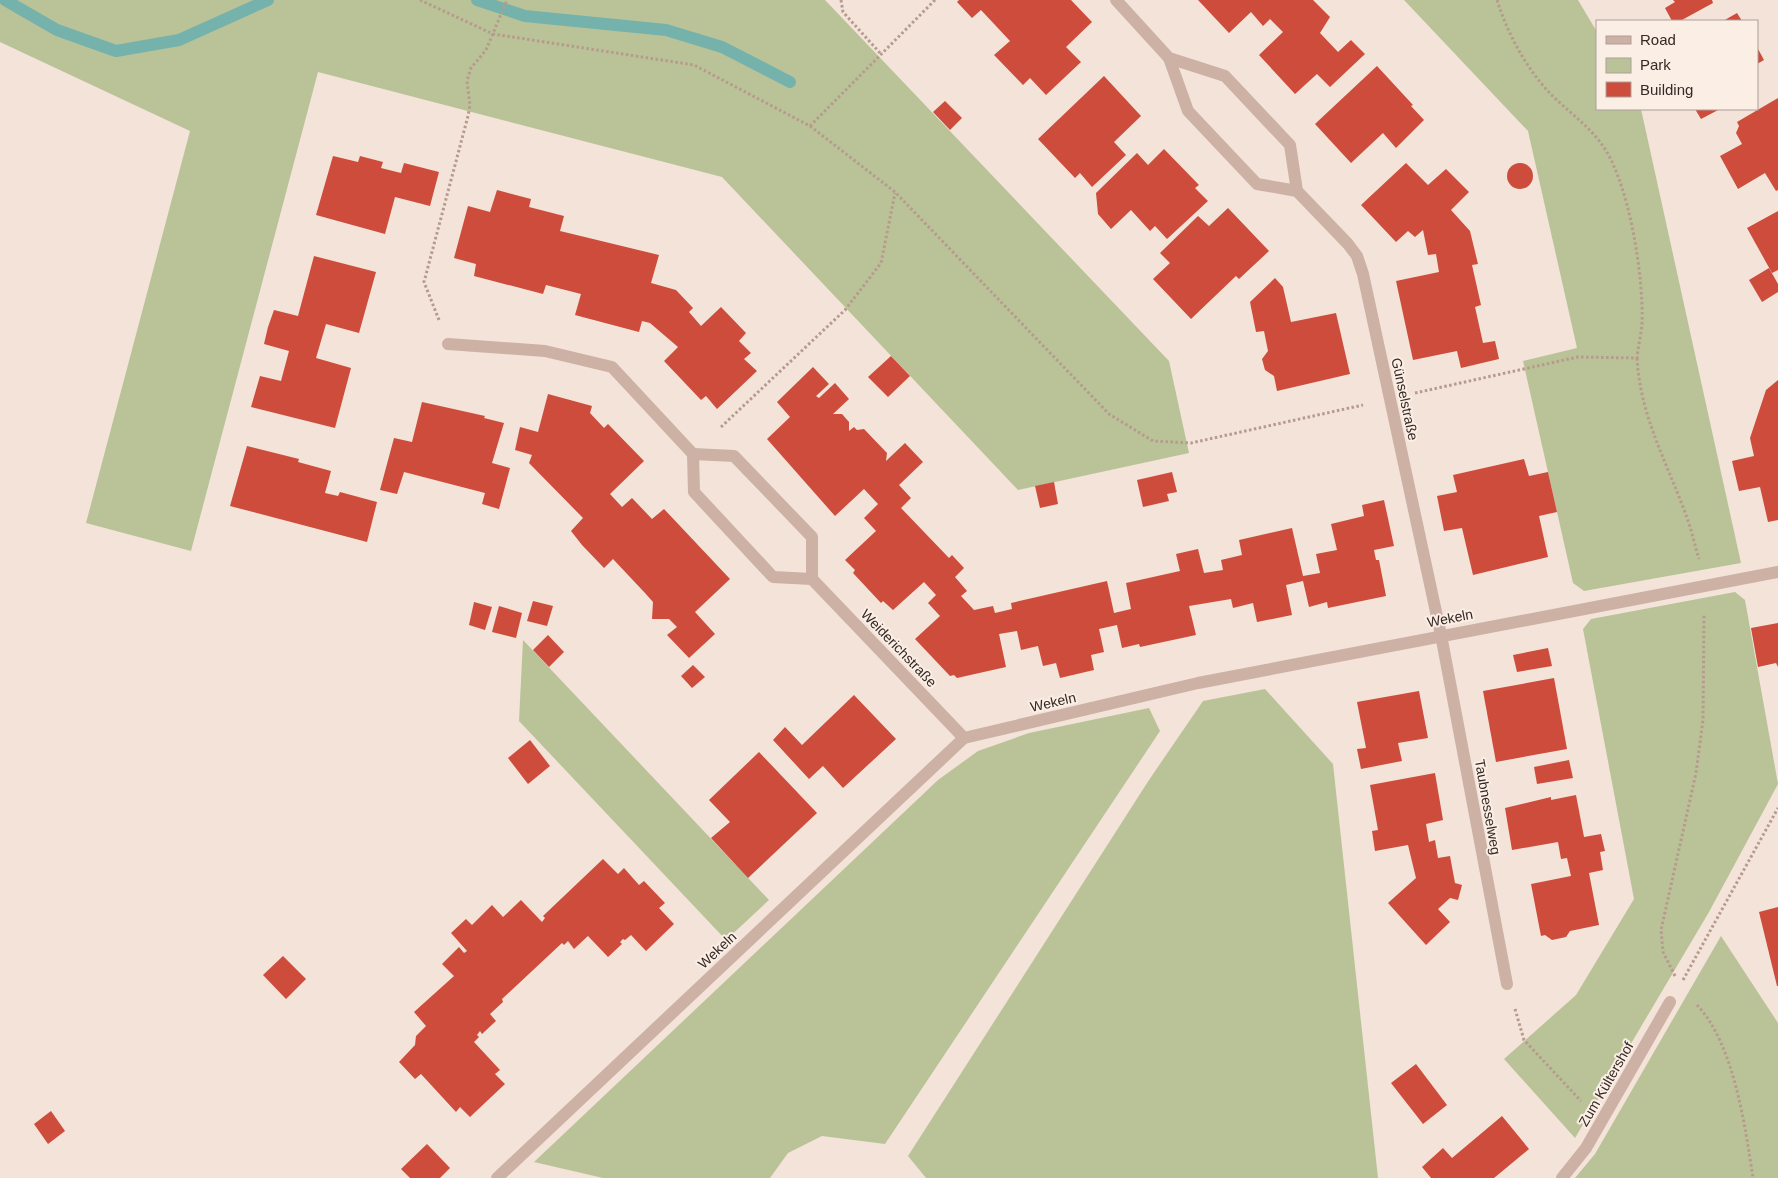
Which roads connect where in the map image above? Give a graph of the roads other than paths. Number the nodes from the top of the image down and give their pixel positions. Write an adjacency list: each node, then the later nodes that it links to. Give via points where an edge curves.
1 (1116, 0): 2 (street)
2 (1169, 58): 3 (street, via 1188,111 1250,177 1257,184); 3 (street, via 1225,76 1290,145)
3 (1296, 191): 8 (street, Günselstraße, via 1357,256)
4 (448, 344): 5 (street, via 545,351 612,367)
5 (693, 454): 7 (street, via 694,492 773,577); 7 (street, via 734,456 812,537)
6 (1778, 572): 8 (street, Wekeln)
7 (812, 579): 9 (street, Weiderichstraße)
8 (1441, 635): 9 (street, Wekeln, via 1198,683); 10 (street, Taubnesselweg)
9 (964, 738): 12 (street, Wekeln)
10 (1507, 984)
11 (1670, 1002): 13 (street, Zum Kültershof, via 1601,1124)
12 (497, 1178)
13 (1562, 1178)

